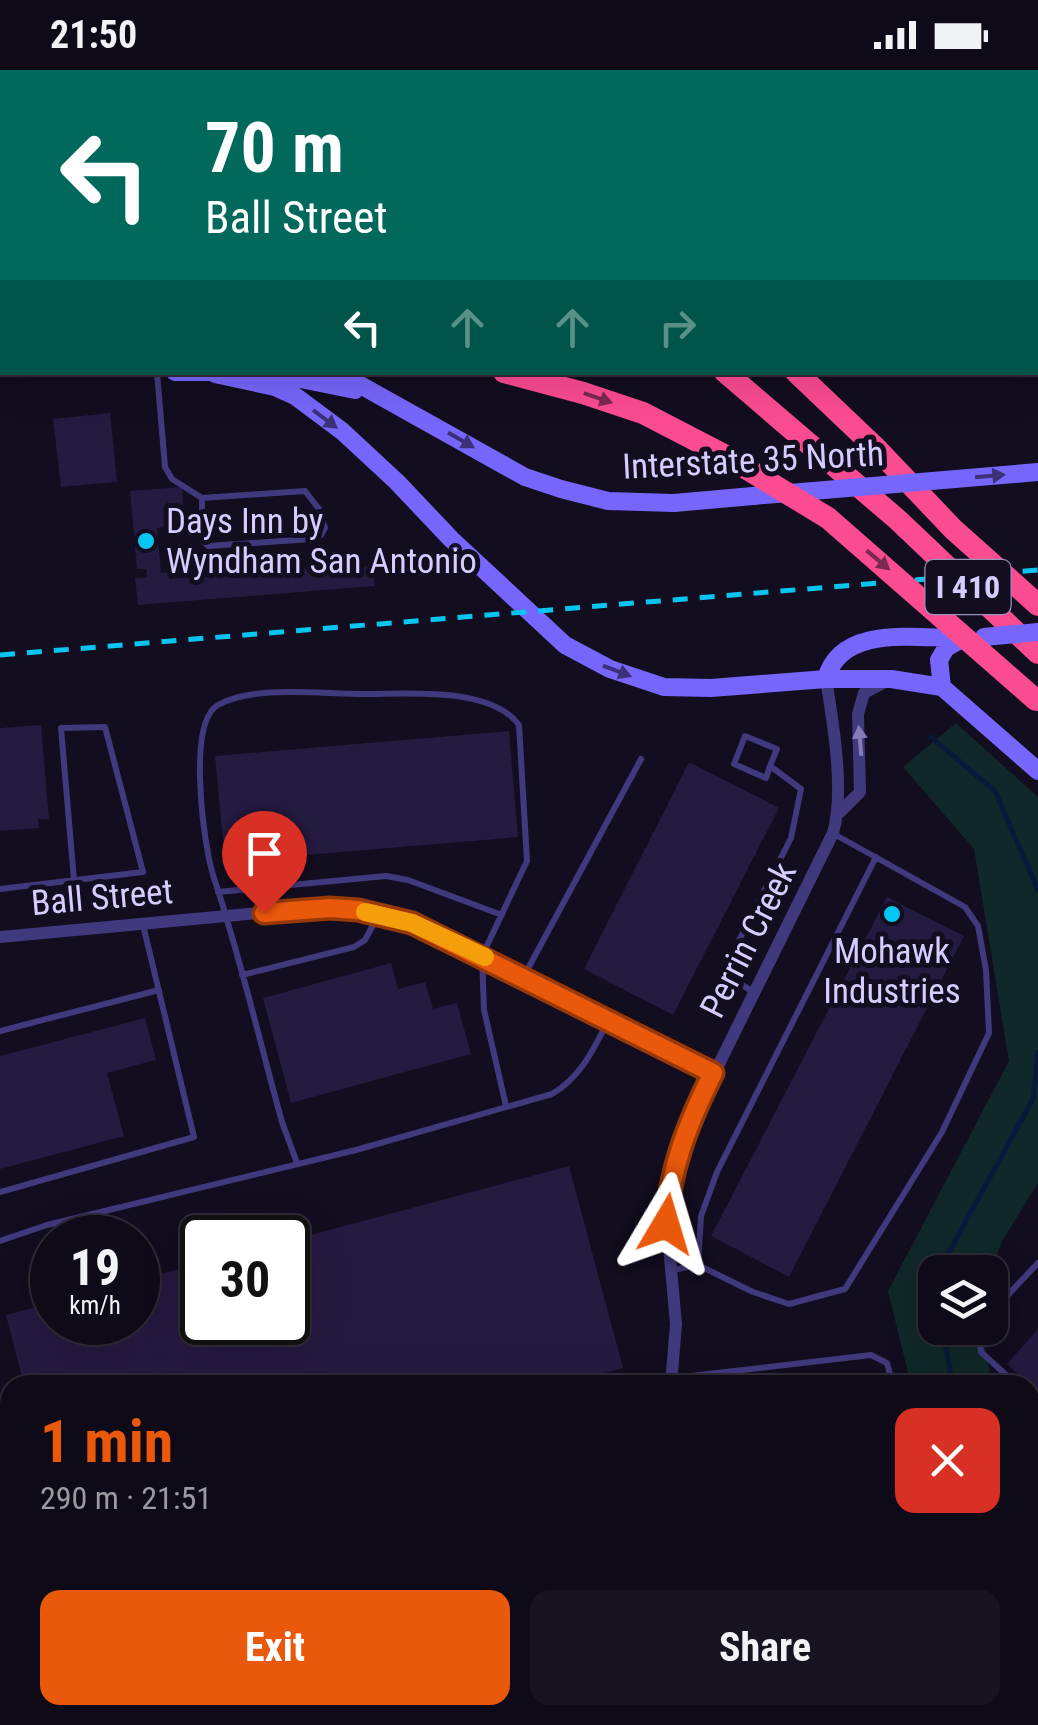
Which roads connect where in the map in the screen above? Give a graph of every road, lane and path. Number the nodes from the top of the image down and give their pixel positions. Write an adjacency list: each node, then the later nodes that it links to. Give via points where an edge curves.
1 (158, 375): 12 (lane, via 165,467)
2 (227, 375): 19 (main road, one-way to 19, via 296,396 375,462 565,645 610,669 664,687)
3 (280, 375): 9 (main road, Interstate 35 North)
4 (341, 375): 9 (main road, Interstate 35 North)
5 (515, 375): 22 (highway, one-way to 22, bridge, via 643,413 813,509)
6 (712, 375): 10 (highway)
7 (729, 375): 10 (highway, I 410)
8 (799, 375): 14 (highway)
9 (375, 395): 11 (main road, Interstate 35 North, one-way to 11, bridge, via 525,476 608,501 674,503)
10 (787, 425): 13 (highway, I 410)
11 (1038, 472)
12 (202, 498): 12 (lane, via 305,491 325,528 312,539 208,546 202,540)
13 (898, 520): 17 (highway, I 410); 18 (highway)
14 (1038, 605)
15 (1038, 632): 16 (main road, bridge)
16 (964, 638): 19 (main road, via 864,640 842,649); 21 (main road, via 938,660)
17 (1038, 653)
18 (1038, 665)
19 (826, 679): 20 (main road); 26 (street, Perrin Creek)
20 (891, 679): 21 (main road); 26 (street, Perrin Creek, one-way to 20, via 860,792 858,714 864,693)
21 (942, 687): 25 (main road)
22 (1037, 701)
23 (642, 760): 39 (lane)
24 (770, 766): 24 (lane, via 777,749 745,736 734,764 766,778); 41 (lane, via 801,789 791,838 723,972)
25 (1038, 770)
26 (839, 813): 27 (street, Perrin Creek)
27 (834, 833): 28 (lane); 41 (street, Perrin Creek)
28 (876, 857): 50 (lane, via 717,1172 701,1216); 50 (lane, via 965,907 978,926 989,1033 942,1132 846,1289 789,1304)
29 (74, 880): 29 (lane, via 144,872 105,726 61,728); 30 (lane)
30 (0, 889)
31 (218, 892): 33 (lane, via 386,876); 33 (lane, via 200,770 202,726 214,707 258,694 468,697 510,712 519,725 528,862); 34 (lane)
32 (379, 914): 34 (street, Ball Street, via 330,908); 37 (street, Ball Street); 38 (lane, via 354,947)
33 (502, 915): 37 (lane)
34 (226, 916): 35 (street, Ball Street); 38 (lane)
35 (143, 924): 36 (street, Ball Street); 40 (lane)
36 (0, 936)
37 (482, 956): 39 (street, Ball Street); 45 (lane, via 484,1010)
38 (242, 975): 46 (lane)
39 (524, 977): 42 (street, Ball Street)
40 (159, 990): 43 (lane); 47 (lane, via 194,1137)
41 (754, 993): 44 (street, Perrin Creek)
42 (608, 1020): 44 (street, Ball Street); 45 (lane, via 569,1084)
43 (0, 1031)
44 (713, 1073): 51 (street, Perrin Creek, via 673,1168 666,1224)
45 (506, 1106): 46 (lane)
46 (298, 1162): 48 (lane)
47 (0, 1192)
48 (0, 1240)
49 (1038, 1263): 52 (lane)
50 (698, 1264): 51 (lane)
51 (670, 1271): 54 (street, Perrin Creek)
52 (1008, 1295)
53 (980, 1345): 57 (lane)
54 (672, 1375)
55 (718, 1375): 56 (lane, via 871,1355 887,1363)
56 (890, 1375)
57 (1006, 1375)

